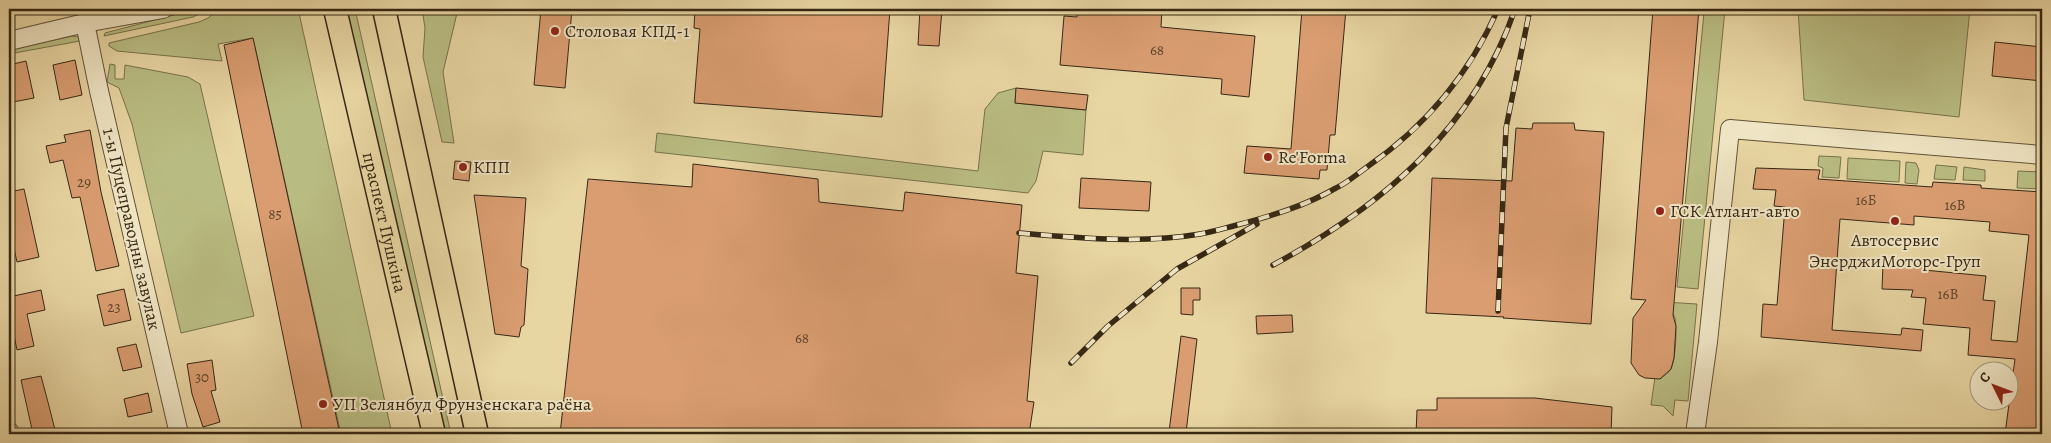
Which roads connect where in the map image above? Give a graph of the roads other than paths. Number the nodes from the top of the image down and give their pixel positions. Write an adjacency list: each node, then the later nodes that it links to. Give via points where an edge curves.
1 (163, 9): 4 (street)
2 (335, 9): 8 (main road, праспект Пушкіна)
3 (384, 9): 9 (main road)
4 (85, 23): 5 (street); 7 (street, 1-ы Пуцеправодны завулак)
5 (9, 41)
6 (2042, 154): 10 (street, via 1730,129)
7 (179, 434)
8 (434, 434)
9 (477, 434)
10 (1695, 434)

